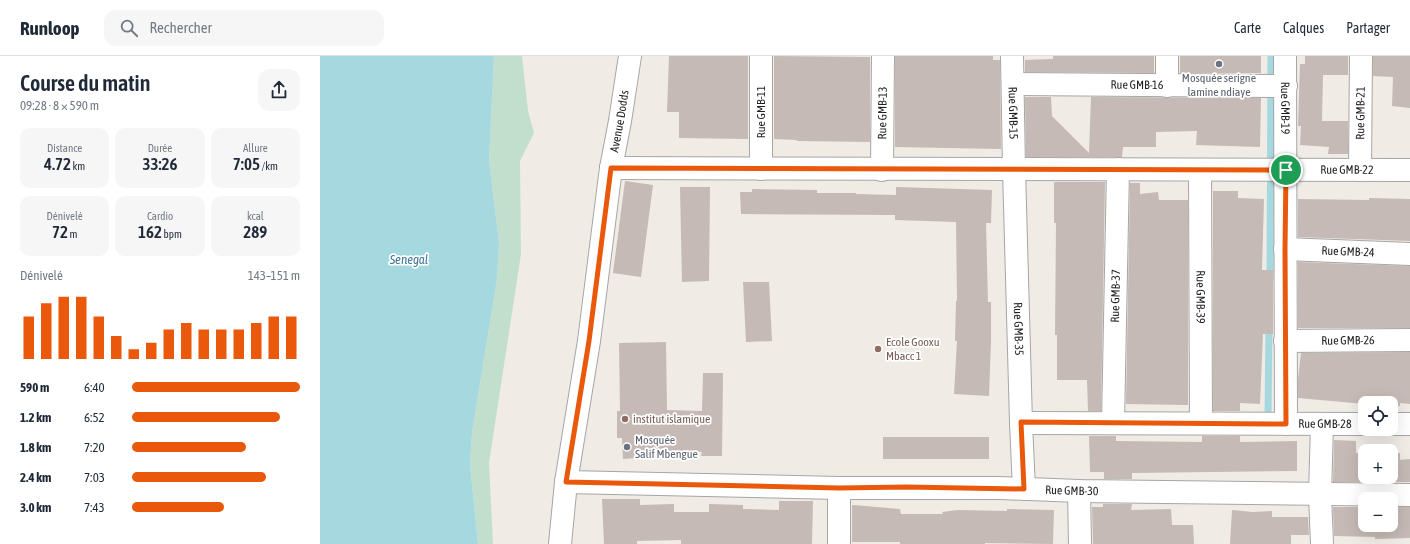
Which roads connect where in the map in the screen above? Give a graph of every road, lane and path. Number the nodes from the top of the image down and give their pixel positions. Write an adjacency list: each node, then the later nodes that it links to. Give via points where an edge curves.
1 (630, 56): 11 (street, Avenue Dodds)
2 (761, 56): 12 (street, Rue GMB-11)
3 (883, 56): 15 (street, Rue GMB-13)
4 (1012, 56): 8 (street, Rue GMB-15)
5 (1166, 56): 9 (street)
6 (1285, 56): 10 (street, Rue GMB-19)
7 (1360, 56): 18 (street, Rue GMB-21)
8 (1013, 84): 9 (street, Rue GMB-16); 13 (street, Rue GMB-15)
9 (1167, 86): 10 (street, Rue GMB-16)
10 (1286, 86): 17 (street, Rue GMB-19)
11 (611, 168): 12 (street, Rue GMB-22); 32 (street, Avenue Dodds, via 589,341)
12 (761, 169): 15 (street, Rue GMB-22)
13 (1014, 169): 14 (street, Rue GMB-22); 15 (street, Rue GMB-22); 24 (street, Rue GMB-35)
14 (1118, 169): 16 (street, Rue GMB-22); 25 (street, Rue GMB-37)
15 (882, 170)
16 (1200, 170): 17 (street, Rue GMB-22); 26 (street, Rue GMB-39)
17 (1286, 170): 18 (street, Rue GMB-22); 20 (street, Rue GMB-19)
18 (1360, 170): 19 (street, Rue GMB-22)
19 (1410, 170)
20 (1285, 249): 21 (street, Rue GMB-24); 23 (street, Rue GMB-19)
21 (1410, 254)
22 (1410, 340): 23 (street, Rue GMB-26)
23 (1285, 341): 27 (street, Rue GMB-19)
24 (1021, 422): 25 (street, Rue GMB-28); 34 (street, Rue GMB-35)
25 (1113, 423): 26 (street, Rue GMB-28)
26 (1201, 423): 27 (street, Rue GMB-28)
27 (1286, 424): 28 (street, Rue GMB-28)
28 (1322, 424): 29 (street, Rue GMB-28); 36 (street)
29 (1358, 424)
30 (1398, 424): 31 (street)
31 (1410, 424)
32 (566, 482): 33 (street, Rue GMB-30); 38 (street, Avenue Dodds)
33 (839, 488): 34 (street, Rue GMB-30); 39 (street)
34 (1024, 489): 35 (street, Rue GMB-30)
35 (1079, 491): 36 (street, Rue GMB-30); 40 (street)
36 (1320, 495): 37 (street, Rue GMB-30); 41 (street)
37 (1410, 495)
38 (560, 544)
39 (839, 544)
40 (1080, 544)
41 (1322, 544)

